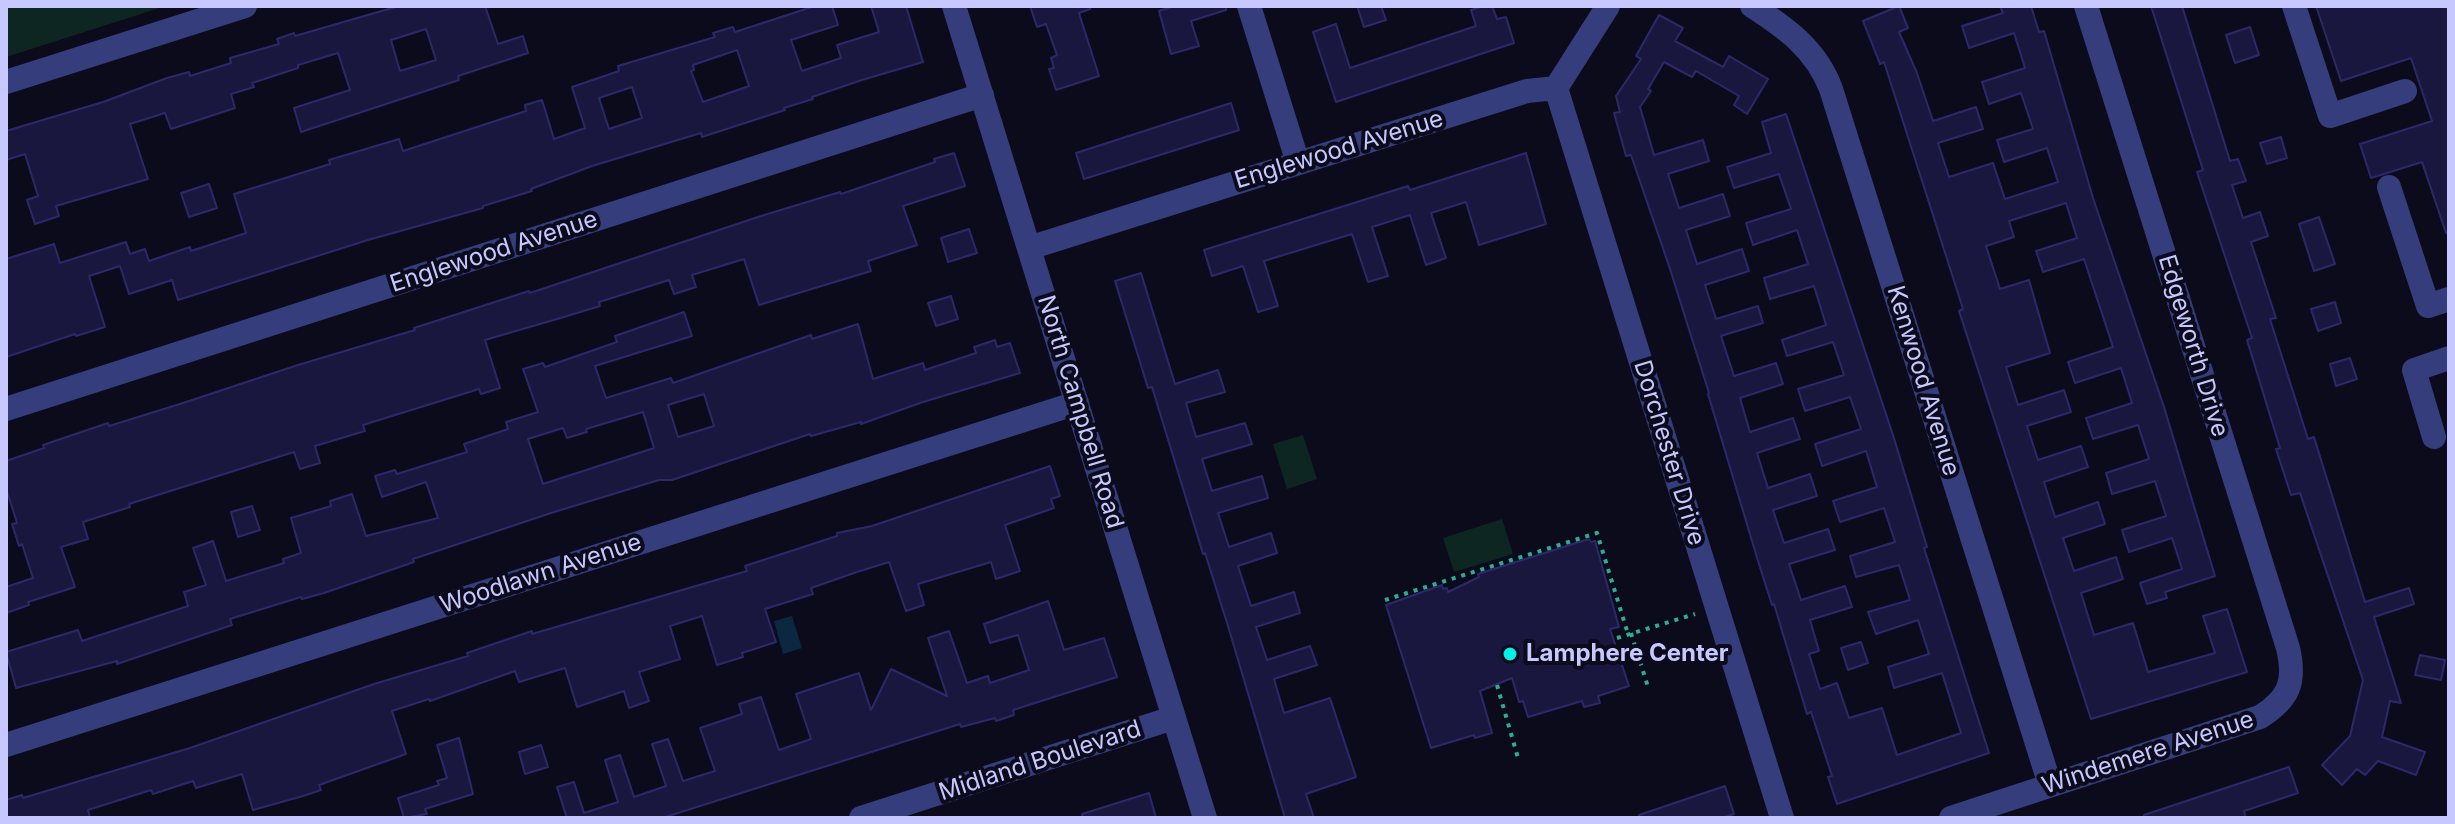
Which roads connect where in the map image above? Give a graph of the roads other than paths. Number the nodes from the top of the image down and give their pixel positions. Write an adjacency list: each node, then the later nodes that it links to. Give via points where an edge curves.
1 (245, 6): 8 (street)
2 (954, 6): 11 (street, North Campbell Road)
3 (1249, 6): 12 (street)
4 (1608, 6): 9 (street)
5 (1752, 6): 23 (street, Kenwood Avenue, via 1812,53 1831,89)
6 (2086, 6): 20 (street, Edgeworth Drive, via 2288,648)
7 (2294, 6): 10 (street, via 2330,116)
8 (6, 82)
9 (1556, 88): 12 (street, Englewood Avenue, via 1527,91); 26 (street, Dorchester Drive)
10 (2405, 91)
11 (982, 95): 14 (street, North Campbell Road); 18 (street, Englewood Avenue)
12 (1298, 163): 14 (street, Englewood Avenue)
13 (2389, 187): 15 (street, via 2428,306)
14 (1029, 248): 17 (street, North Campbell Road)
15 (2449, 299)
16 (2449, 358): 19 (street, via 2414,370)
17 (1077, 403): 21 (street, North Campbell Road); 22 (street, Woodlawn Avenue)
18 (6, 409)
19 (2434, 437)
20 (2289, 688): 23 (street, Windemere Avenue, via 2260,717)
21 (1173, 718): 24 (street, Midland Boulevard); 25 (street, North Campbell Road)
22 (6, 745)
23 (2050, 785): 27 (street, Windemere Avenue)
24 (861, 818)
25 (1205, 818)
26 (1782, 818)
27 (1951, 818)

